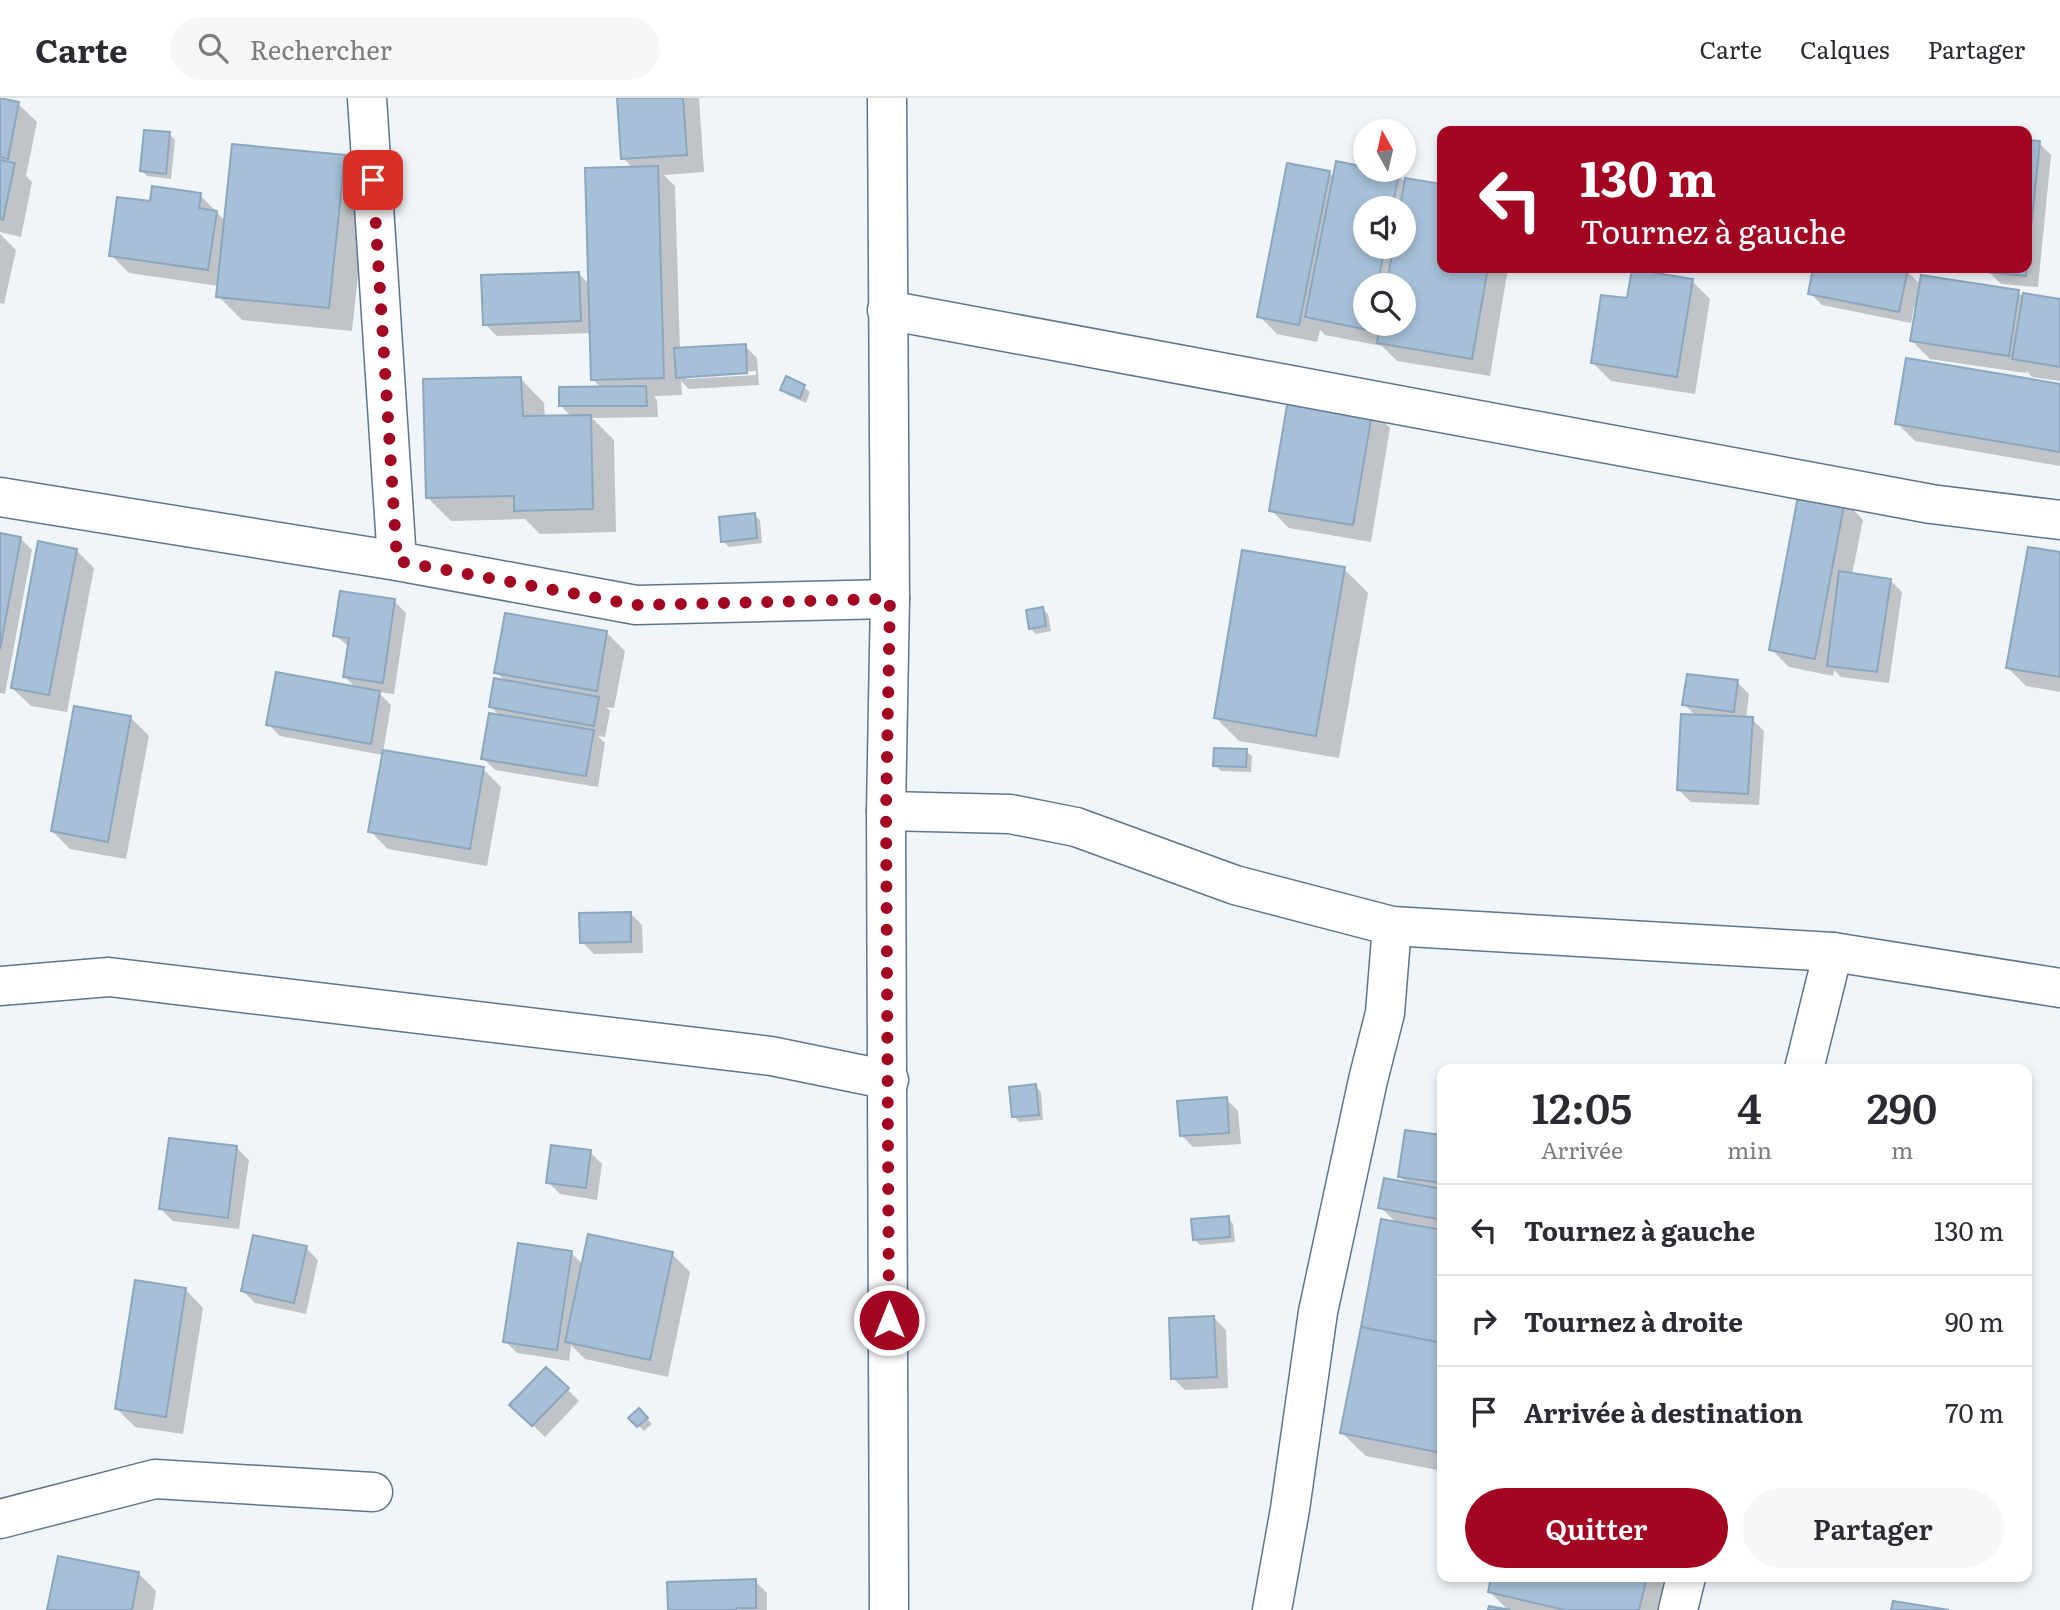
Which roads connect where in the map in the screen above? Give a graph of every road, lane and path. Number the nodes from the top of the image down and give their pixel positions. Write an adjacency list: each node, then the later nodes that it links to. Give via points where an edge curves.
1 (367, 98): 6 (street)
2 (887, 98): 3 (street)
3 (887, 310): 5 (street, via 1931,504); 7 (street)
4 (0, 496): 6 (street)
5 (2060, 520)
6 (397, 561): 7 (street, via 636,605)
7 (890, 599): 8 (street)
8 (886, 811): 9 (street, via 1010,814 1076,827 1235,886); 14 (street)
9 (1392, 926): 10 (street); 19 (street, via 1385,1013 1318,1312)
10 (1833, 952): 12 (street); 13 (street)
11 (0, 986): 14 (street, via 109,977 771,1056)
12 (2060, 988)
13 (1805, 1064)
14 (889, 1080): 18 (street)
15 (373, 1492): 16 (street, via 155,1479)
16 (0, 1519)
17 (1685, 1582): 20 (street)
18 (889, 1610)
19 (1272, 1610)
20 (1678, 1610)

